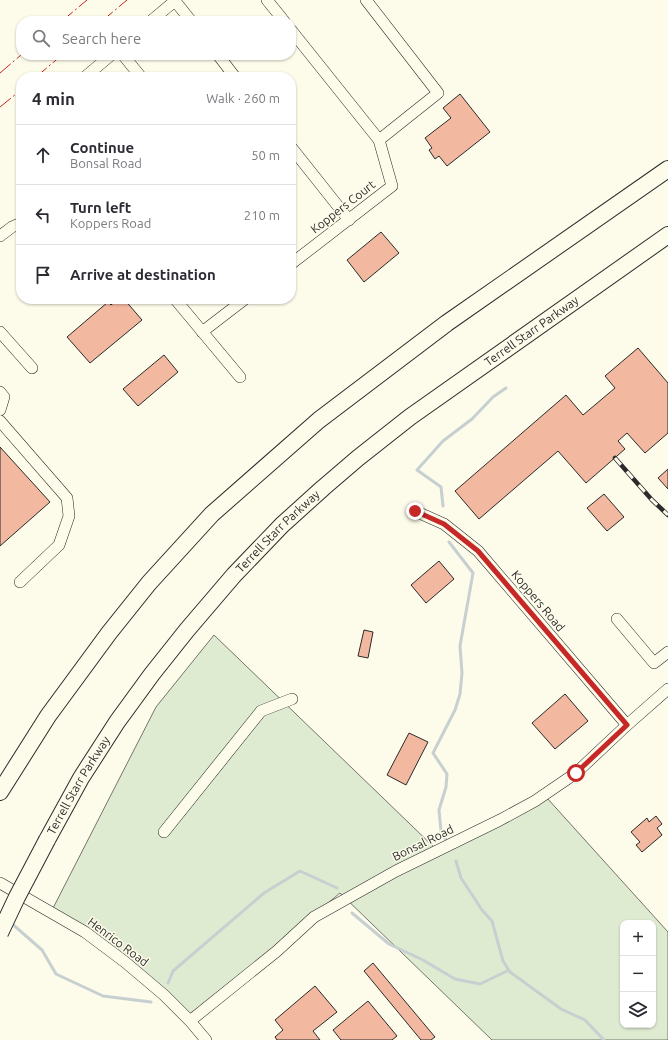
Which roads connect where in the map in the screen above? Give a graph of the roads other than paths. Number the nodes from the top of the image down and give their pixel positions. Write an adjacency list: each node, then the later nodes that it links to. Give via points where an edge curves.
1 (267, 0): 6 (street)
2 (366, 0): 14 (street, via 438,93)
3 (176, 1): 4 (street); 5 (street)
4 (157, 16)
5 (187, 16)
6 (280, 16)
7 (296, 36): 14 (street)
8 (105, 60): 11 (street)
9 (127, 60): 12 (street)
10 (222, 60): 13 (street)
11 (92, 72)
12 (137, 72)
13 (231, 72)
14 (379, 140): 17 (street, Koppers Court, via 392,186)
15 (296, 153): 17 (street)
16 (668, 169): 38 (highway, via 447,323 319,420 212,514 149,583 109,633 48,716)
17 (349, 220): 21 (street, Koppers Court)
18 (16, 225): 20 (street)
19 (668, 235): 41 (highway, Terrell Starr Parkway, bridge, via 410,417 323,488 282,525 234,575 152,674 81,778 24,882)
20 (0, 236)
21 (296, 260)
22 (178, 304): 25 (street)
23 (238, 304): 25 (street)
24 (0, 332): 26 (street)
25 (202, 332): 27 (street)
26 (32, 368)
27 (240, 377)
28 (0, 392): 29 (street, via 4,397)
29 (0, 410)
30 (0, 421): 32 (street, via 68,498 69,516 59,545)
31 (415, 511): 37 (street, Koppers Road, via 444,524 478,551)
32 (20, 582)
33 (617, 619): 34 (street, via 654,664)
34 (668, 652)
35 (668, 689): 37 (street, Bonsal Road)
36 (292, 699): 39 (street, via 261,712)
37 (627, 725): 42 (street, Bonsal Road, via 576,773 535,801 396,871 314,917 277,951)
38 (0, 792)
39 (164, 832)
40 (0, 883): 42 (street, Henrico Road, via 85,932 164,995)
41 (0, 933)
42 (190, 1021): 43 (street, Henrico Road)
43 (206, 1040)

